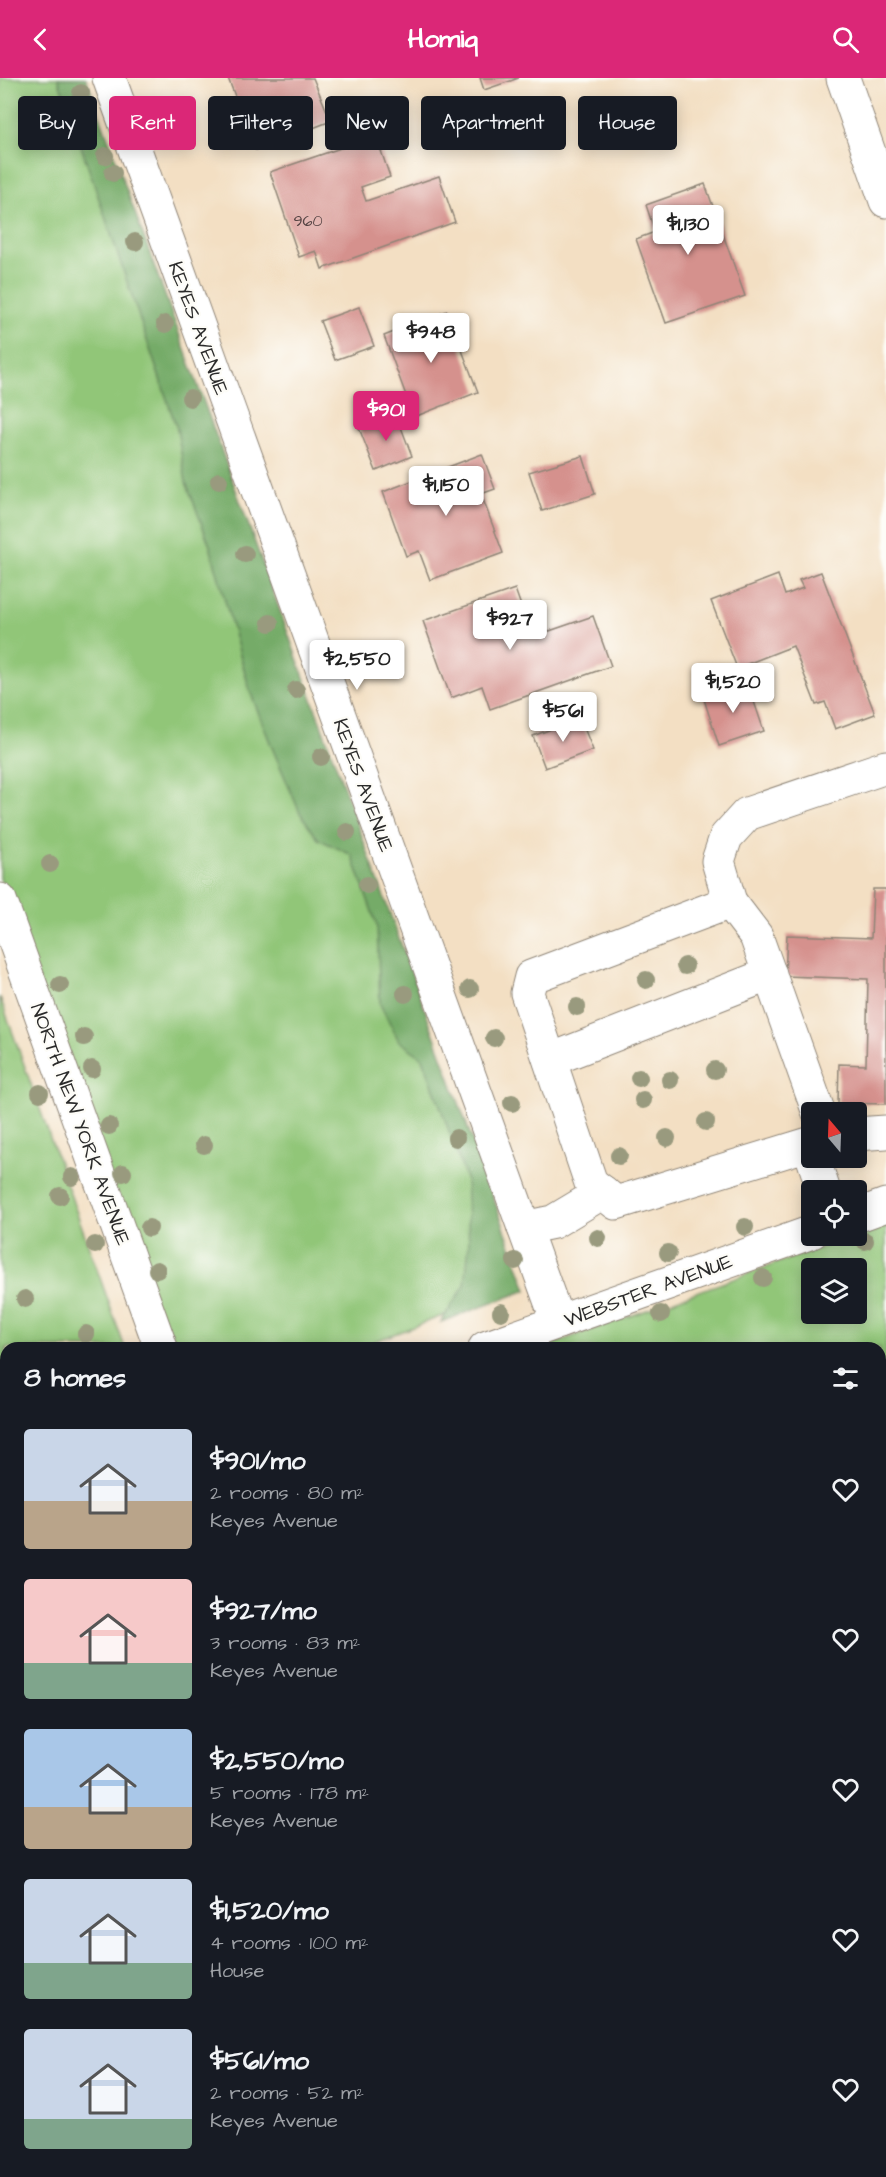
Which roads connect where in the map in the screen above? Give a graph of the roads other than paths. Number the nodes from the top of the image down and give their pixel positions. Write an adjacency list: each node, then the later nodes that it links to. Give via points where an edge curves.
1 (109, 78): 16 (street, KEYES AVENUE)
2 (843, 78): 3 (street)
3 (886, 201)
4 (886, 767): 6 (street, via 747,814 726,837 718,861)
5 (0, 900): 19 (street, NORTH NEW YORK AVENUE)
6 (730, 902): 7 (street, via 756,936); 8 (street, via 531,977 527,993)
7 (770, 974): 8 (street); 9 (street)
8 (550, 1060): 13 (street, via 591,1183)
9 (815, 1102)
10 (886, 1132): 11 (street)
11 (867, 1133)
12 (801, 1153): 13 (street, via 615,1203)
13 (603, 1192): 16 (street, via 553,1222)
14 (886, 1205): 15 (street)
15 (867, 1212)
16 (524, 1228): 18 (street, KEYES AVENUE)
17 (801, 1236): 18 (street, WEBSTER AVENUE)
18 (558, 1322): 20 (street, WEBSTER AVENUE)
19 (159, 1342)
20 (502, 1342)

